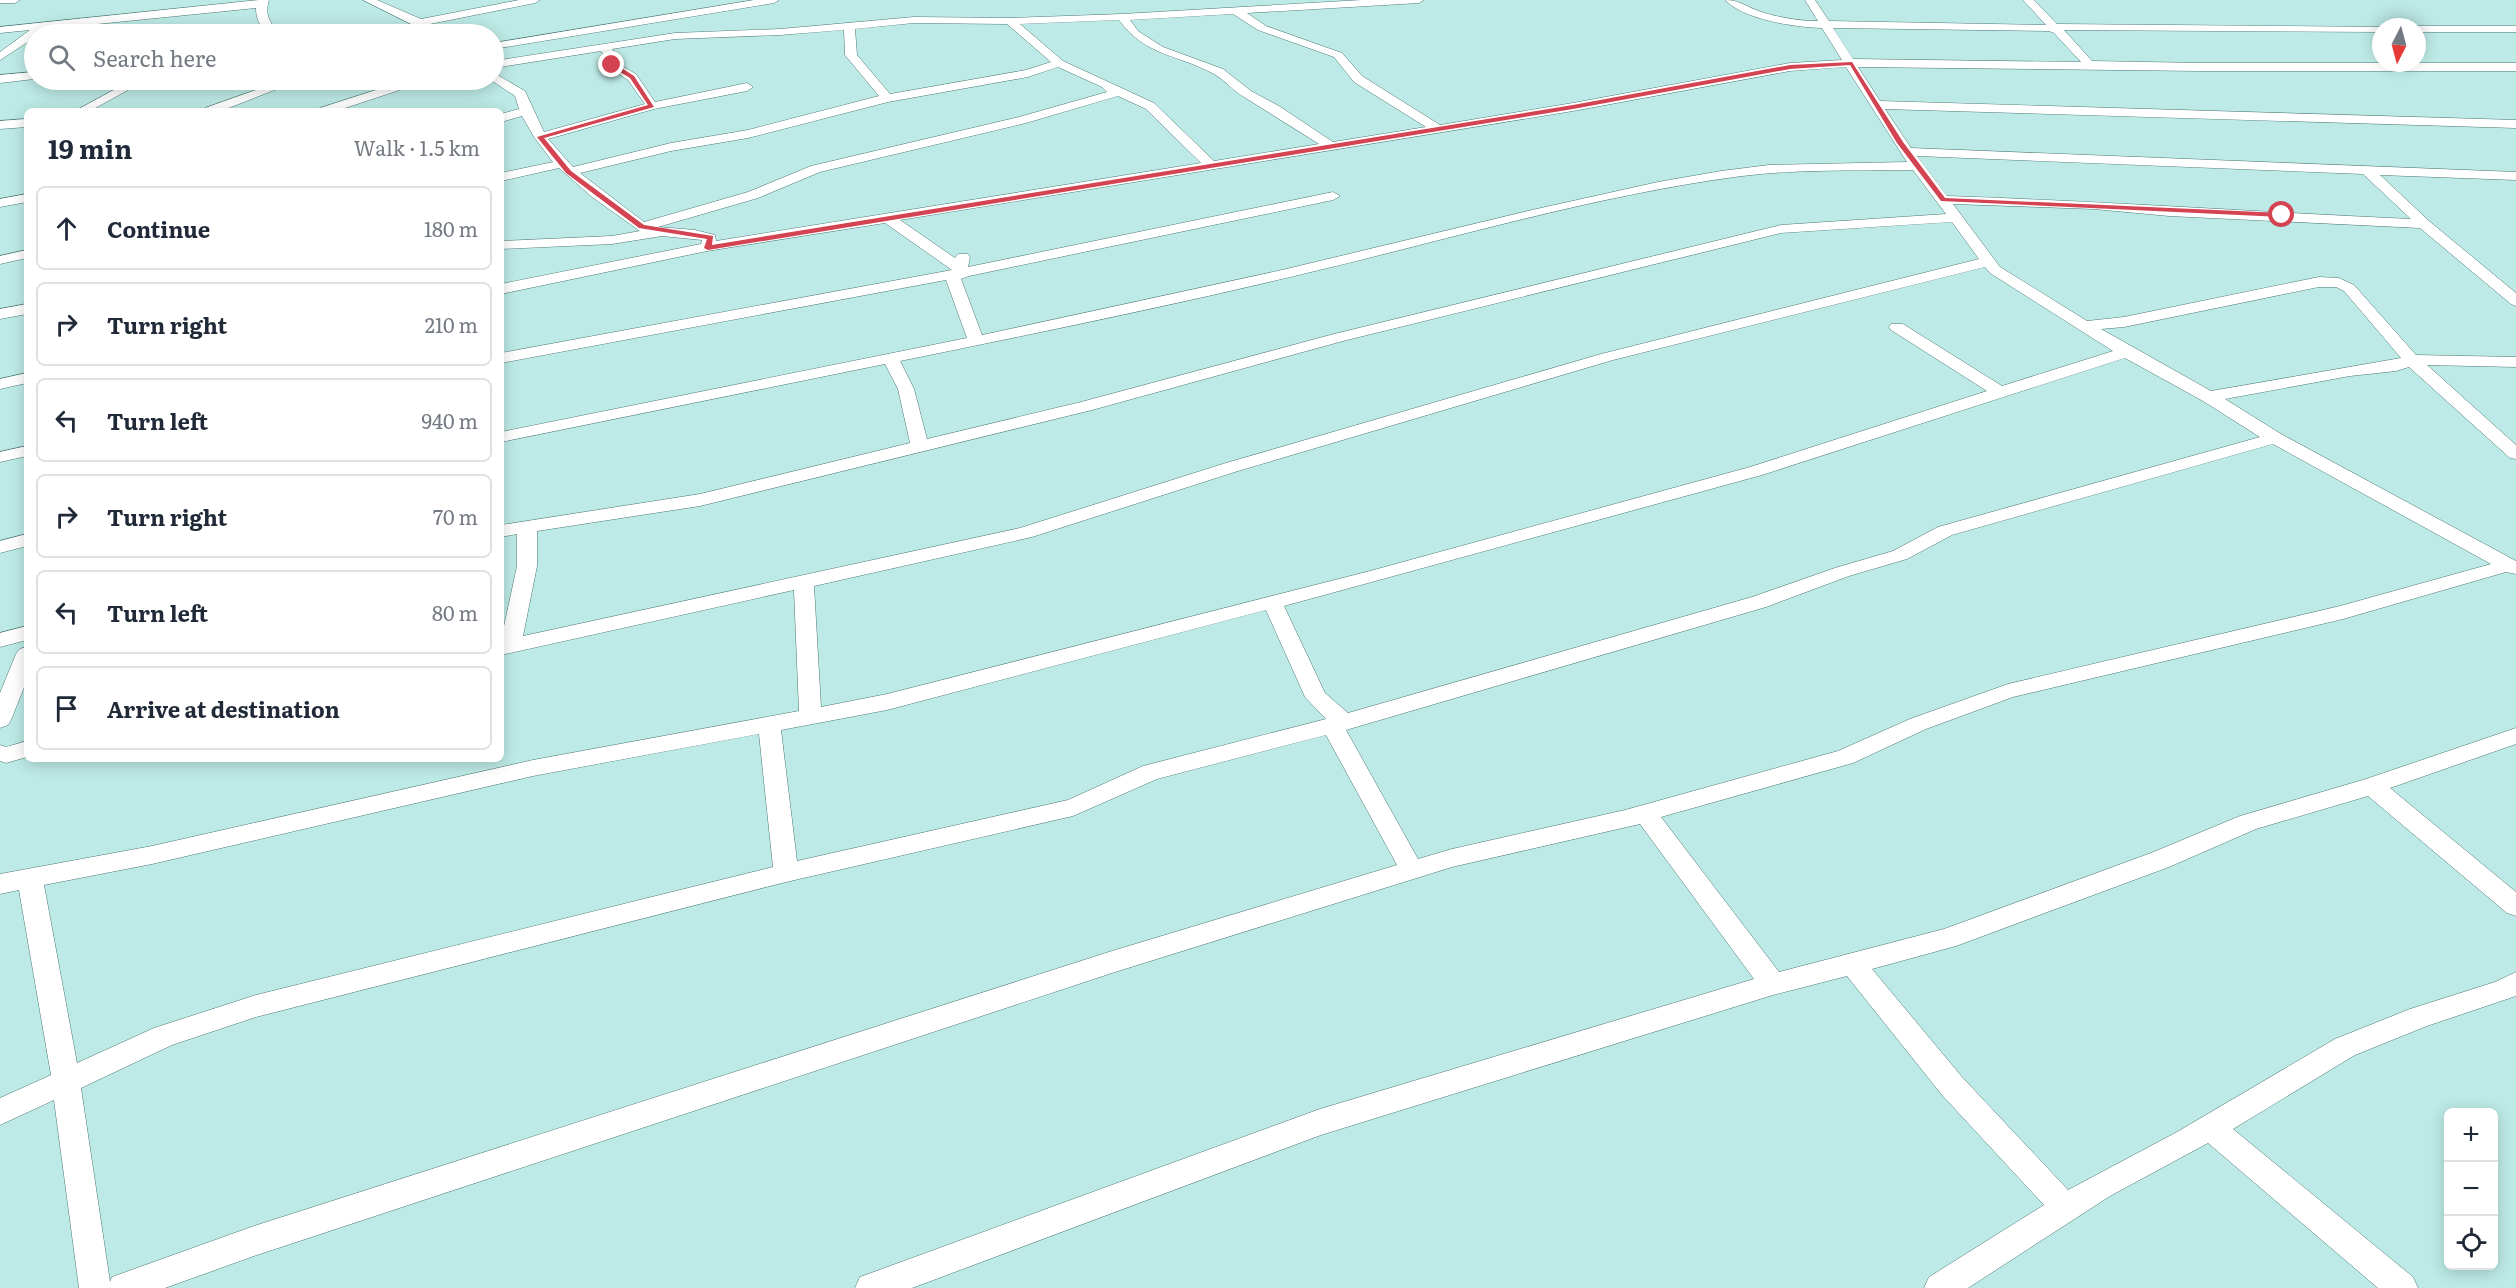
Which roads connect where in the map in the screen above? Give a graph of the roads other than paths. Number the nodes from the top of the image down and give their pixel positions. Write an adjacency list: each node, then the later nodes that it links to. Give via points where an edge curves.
1 (0, 0): 2 (street)
2 (15, 0)
3 (535, 0): 15 (street)
4 (774, 0): 27 (street)
5 (1419, 0): 11 (street)
6 (1730, 0): 19 (street, via 1754,13)
7 (1810, 0): 19 (street)
8 (2028, 0): 21 (street)
9 (373, 1): 15 (street)
10 (263, 2): 16 (street); 17 (street)
11 (1264, 4): 12 (street)
12 (1235, 10): 13 (street); 54 (street, via 1262,28 1338,55 1358,79)
13 (1122, 16): 14 (street); 56 (street, via 1134,33 1159,49 1219,72)
14 (1010, 21): 18 (street, via 914,20); 31 (street)
15 (420, 23)
16 (62, 24)
17 (264, 24)
18 (849, 25): 28 (street, via 675,36); 43 (street, via 851,55)
19 (1826, 25): 21 (street); 32 (street)
20 (24, 28): 25 (street)
21 (2054, 28): 22 (street); 33 (street)
22 (2372, 29)
23 (2426, 29): 24 (street)
24 (2516, 29)
25 (0, 30)
26 (24, 40): 29 (street)
27 (504, 44)
28 (605, 49): 30 (street); 45 (street, via 612,56 612,65 632,77)
29 (0, 57)
30 (504, 63)
31 (1059, 63): 42 (street); 43 (street, via 1028,73)
32 (1852, 63): 33 (street); 44 (street); 54 (street, via 1790,67)
33 (2089, 64): 34 (street)
34 (2516, 67)
35 (24, 77): 36 (street)
36 (0, 79)
37 (504, 83): 49 (street, via 521,94)
38 (747, 87): 45 (street)
39 (121, 90): 46 (street)
40 (267, 90): 47 (street)
41 (387, 90): 48 (street)
42 (1114, 90): 59 (street, via 1150,106); 72 (street, via 1107,96 1022,120 816,169 753,195)
43 (887, 98): 60 (street, via 748,134)
44 (1876, 105): 52 (street); 57 (street)
45 (652, 106): 55 (street)
46 (87, 108)
47 (217, 108)
48 (333, 108)
49 (525, 111): 50 (street); 55 (street)
50 (504, 117)
51 (24, 123): 53 (street)
52 (2516, 124)
53 (0, 125)
54 (1438, 129): 56 (street)
55 (540, 137): 60 (street)
56 (1330, 146): 59 (street)
57 (1907, 152): 58 (street); 61 (street)
58 (1917, 166): 67 (street); 86 (street, via 1765,170 1721,176)
59 (1212, 167): 70 (street)
60 (564, 168): 63 (street); 72 (street)
61 (2368, 171): 62 (street); 71 (street)
62 (2510, 176): 64 (street)
63 (504, 177)
64 (2516, 185)
65 (1333, 196): 79 (street)
66 (24, 199): 68 (street)
67 (1944, 200): 69 (street); 71 (street)
68 (0, 203)
69 (1957, 217): 78 (street); 98 (street, via 1781,229 1340,337)
70 (889, 219): 75 (street); 79 (street)
71 (2424, 224): 81 (street)
72 (642, 226): 73 (street)
73 (665, 232): 74 (street, via 612,240); 75 (street, via 710,238)
74 (504, 245)
75 (708, 248): 80 (street)
76 (24, 256): 77 (street)
77 (0, 260)
78 (1988, 262): 84 (street); 107 (street, via 1607,357 1232,467 1025,533)
79 (964, 264): 86 (street, via 952,277); 88 (street)
80 (504, 288)
81 (2516, 302)
82 (24, 310): 83 (street)
83 (0, 314)
84 (2084, 326): 87 (street); 90 (street, via 2124,322 2319,282 2339,283 2349,288)
85 (1897, 327): 94 (street)
86 (976, 340): 89 (street)
87 (2126, 352): 94 (street); 95 (street)
88 (504, 357)
89 (890, 358): 96 (street); 98 (street, via 906,389)
90 (2411, 360): 91 (street); 95 (street, via 2396,366); 100 (street)
91 (2516, 363)
92 (24, 379): 93 (street)
93 (0, 384)
94 (2001, 393): 108 (street, via 1756,471)
95 (2209, 397): 97 (street)
96 (504, 436)
97 (2275, 438): 106 (street); 116 (street, via 1945,531 1900,555 1759,602)
98 (920, 447): 102 (street, via 700,500)
99 (24, 452): 101 (street)
100 (2516, 454)
101 (0, 457)
102 (527, 527): 103 (street); 111 (street, via 527,566)
103 (504, 531)
104 (24, 541): 105 (street)
105 (0, 547)
106 (2512, 567): 121 (street, via 2343,612 2008,691 1918,724 1845,757)
107 (804, 583): 111 (street); 113 (street)
108 (1272, 602): 113 (street, via 887,702); 116 (street, via 1316,697)
109 (24, 634): 110 (street)
110 (0, 639)
111 (505, 647)
112 (24, 661): 114 (street)
113 (810, 716): 115 (street)
114 (0, 720)
115 (769, 724): 123 (street); 124 (street, via 533,768)
116 (1338, 724): 122 (street); 123 (street, via 1151,772 1073,807)
117 (2516, 736): 120 (street)
118 (24, 750): 119 (street)
119 (0, 753)
120 (2372, 786): 126 (street); 127 (street, via 2248,822 2160,860 1947,939)
121 (1645, 813): 122 (street); 129 (street)
122 (1412, 870): 135 (street, via 1078,973 254,1241)
123 (786, 873): 130 (street, via 256,1006 164,1036)
124 (30, 879): 125 (street); 130 (street)
125 (0, 884)
126 (2516, 906)
127 (1852, 964): 129 (street); 133 (street, via 1952,1086)
128 (2516, 983): 132 (street, via 2345,1047)
129 (1773, 984): 136 (street, via 1320,1122)
130 (66, 1082): 131 (street); 134 (street)
131 (0, 1112)
132 (2210, 1128): 133 (street); 138 (street)
133 (2066, 1208): 137 (street)
134 (94, 1288)
135 (123, 1288)
136 (871, 1288)
137 (1940, 1288)
138 (2402, 1288)

